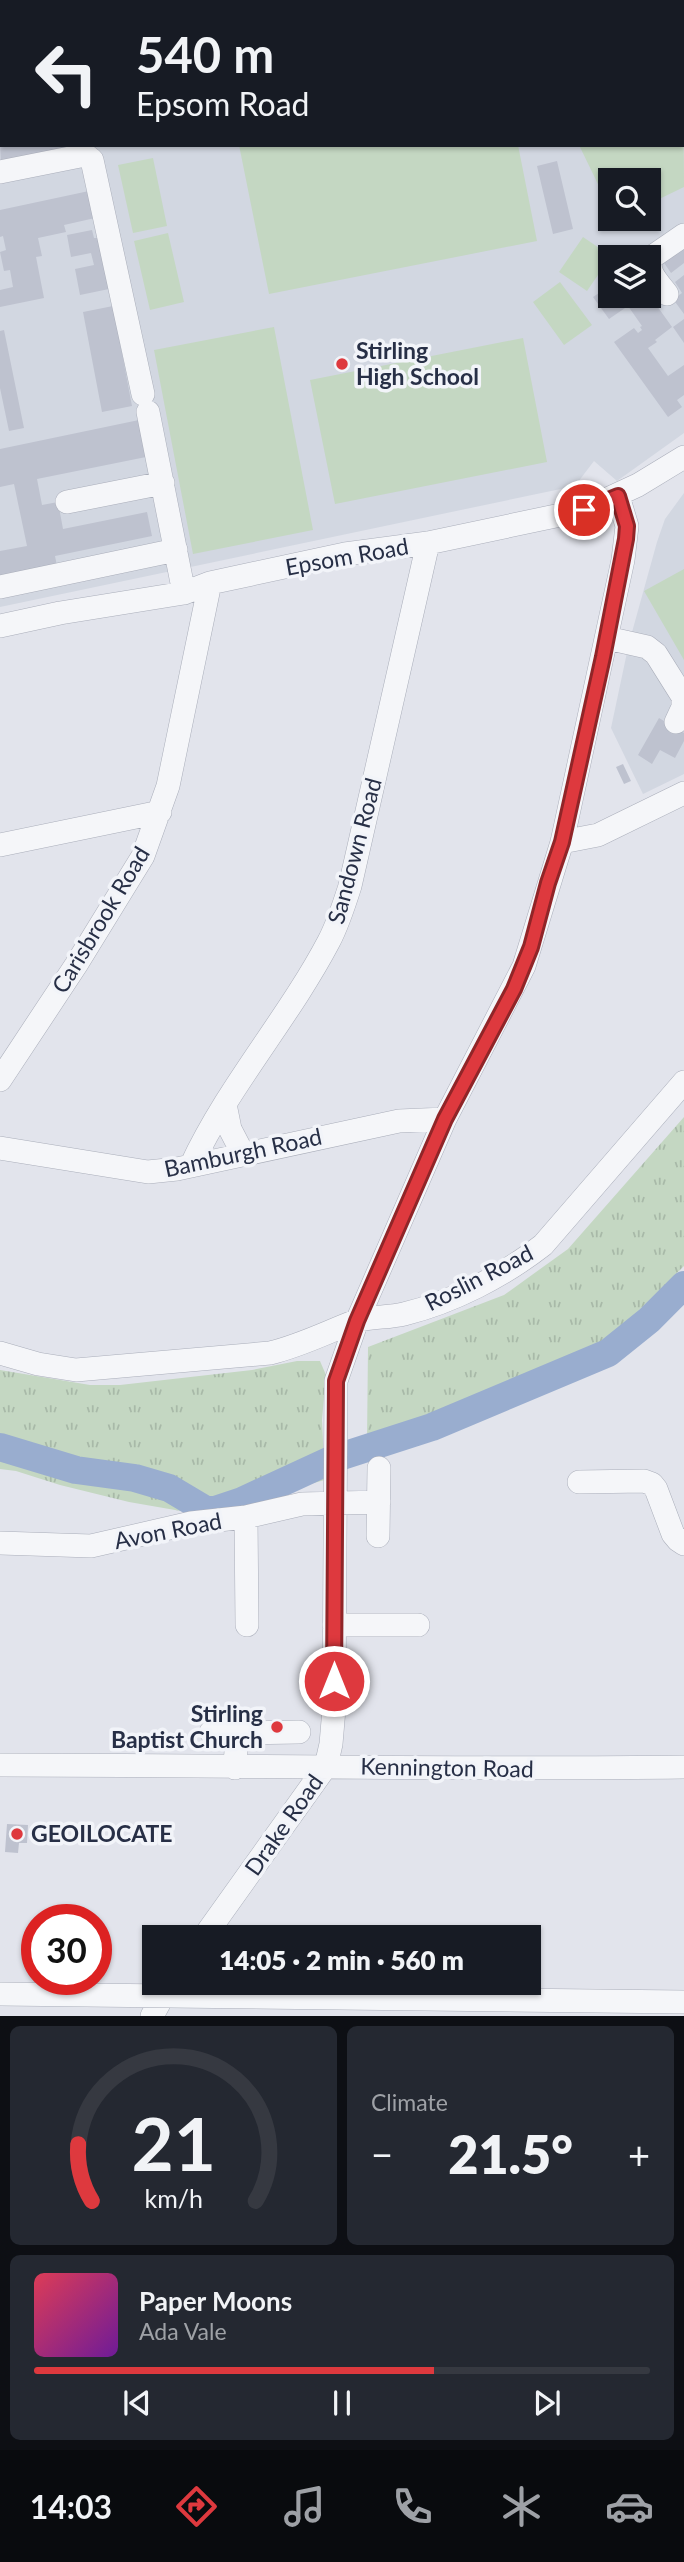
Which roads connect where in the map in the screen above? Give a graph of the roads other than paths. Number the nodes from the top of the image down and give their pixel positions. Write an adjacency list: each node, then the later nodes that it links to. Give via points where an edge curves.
1 (0, 172): 5 (street, via 80,156 92,160)
2 (684, 235): 3 (street, via 649,263)
3 (667, 294)
4 (684, 457): 6 (street, Epsom Road)
5 (163, 483): 7 (street); 9 (street)
6 (618, 496): 8 (street, Epsom Road, via 584,510); 14 (street, Drake Road, via 626,539)
7 (67, 502)
8 (428, 543): 10 (street, Epsom Road, via 345,554); 22 (street, Sandown Road, via 342,910 319,958)
9 (176, 550): 11 (street); 12 (street)
10 (210, 583): 12 (street, Epsom Road); 17 (street, Carisbrook Road)
11 (0, 587)
12 (184, 593): 13 (street, Epsom Road)
13 (0, 626)
14 (607, 638): 15 (street, via 647,647 656,654 683,697); 18 (street, Drake Road)
15 (676, 722)
16 (684, 793): 18 (street, via 598,835)
17 (160, 811): 19 (street); 20 (street, Carisbrook Road, via 143,856 122,892)
18 (562, 842): 23 (street, Drake Road, via 524,966)
19 (0, 845)
20 (0, 1080)
21 (684, 1082): 27 (street, Roslin Road, via 560,1227 523,1261 447,1300 401,1315)
22 (225, 1104): 25 (street, via 230,1129); 26 (street, Sandown Road)
23 (445, 1119): 25 (street, Bamburgh Road, via 399,1121); 27 (street, Drake Road)
24 (0, 1148): 26 (street, Bamburgh Road, via 148,1172)
25 (243, 1154): 26 (street, Bamburgh Road)
26 (191, 1166)
27 (357, 1321): 28 (street, Roslin Road, via 270,1353 147,1365 76,1370); 31 (street, Drake Road, via 336,1381)
28 (0, 1353)
29 (379, 1468): 32 (street)
30 (579, 1482): 36 (street, via 652,1484 673,1534)
31 (335, 1502): 32 (street, Avon Road); 33 (street, Avon Road, via 302,1504); 38 (street, Drake Road)
32 (379, 1502): 34 (street)
33 (246, 1517): 35 (street, Avon Road, via 191,1523 90,1546); 37 (street)
34 (378, 1536)
35 (0, 1543)
36 (684, 1544)
37 (247, 1625)
38 (334, 1625): 39 (street); 44 (street, Drake Road, via 333,1725)
39 (418, 1625)
40 (211, 1732): 42 (street)
41 (299, 1732): 42 (street)
42 (237, 1733): 46 (street)
43 (0, 1765): 46 (street, Kennington Road)
44 (326, 1766): 45 (street, Kennington Road, via 498,1770); 46 (street, Kennington Road); 47 (street, Drake Road)
45 (684, 1767)
46 (235, 1768)
47 (213, 1925)
48 (0, 1994): 49 (street)
49 (161, 1998): 50 (street)
50 (684, 2002)

